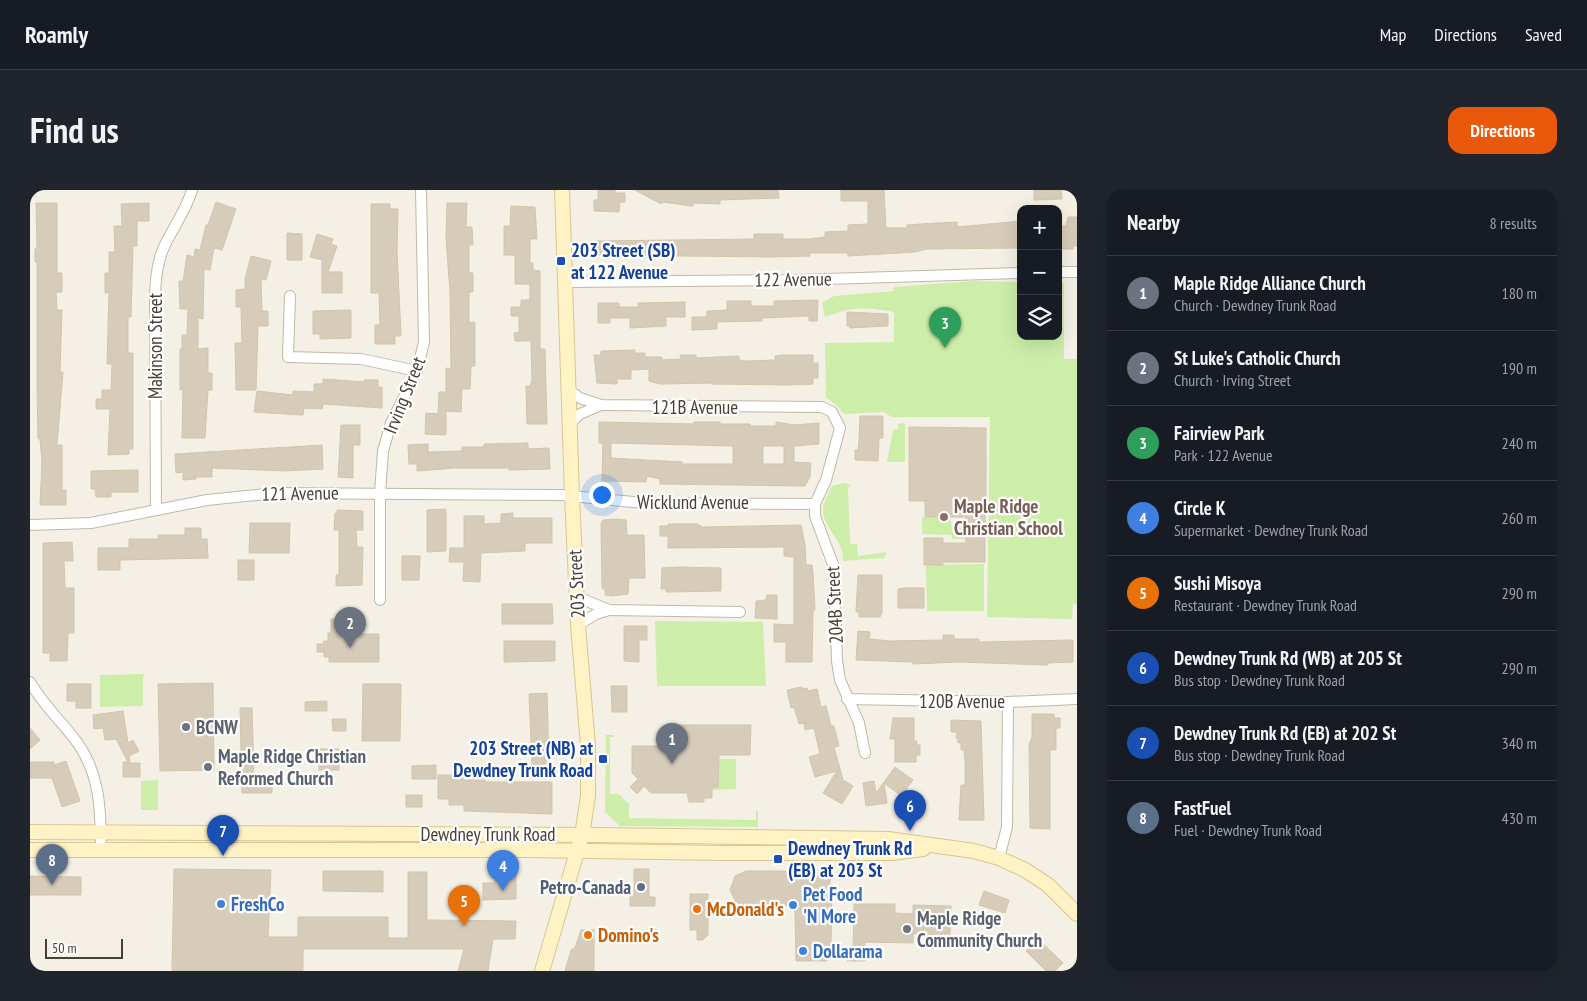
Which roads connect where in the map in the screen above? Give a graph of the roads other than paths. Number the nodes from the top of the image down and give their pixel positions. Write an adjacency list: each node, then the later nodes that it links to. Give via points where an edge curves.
1 (192, 190): 16 (street, Makinson Street, via 163,248 157,270)
2 (420, 190): 9 (street, Irving Street, via 424,334)
3 (562, 190): 7 (main road, 203 Street)
4 (1062, 272): 5 (street)
5 (1077, 272)
6 (1017, 273): 7 (street, 122 Avenue, via 795,280)
7 (566, 282): 10 (main road, 203 Street)
8 (290, 296): 9 (street, via 288,357 361,358)
9 (417, 371): 13 (street, Irving Street, via 387,434)
10 (570, 391): 11 (street, 121B Avenue); 12 (main road, 203 Street)
11 (601, 405): 12 (street, via 580,414); 15 (street, 121B Avenue, via 822,407 832,412 840,428 826,480)
12 (570, 423): 14 (main road, 203 Street)
13 (380, 493): 14 (street, 121 Avenue); 16 (street, 121 Avenue, via 253,494); 19 (street, Irving Street)
14 (572, 496): 15 (street, Wicklund Avenue, via 643,503); 18 (main road, 203 Street)
15 (815, 504): 24 (street, 204B Street, via 816,518 834,567 837,661)
16 (156, 510): 17 (street, 121 Avenue, via 91,523)
17 (30, 525)
18 (576, 597): 20 (street); 22 (main road, 203 Street)
19 (380, 600)
20 (609, 610): 21 (street); 22 (street)
21 (740, 612)
22 (578, 625): 30 (main road, 203 Street, via 588,781)
23 (30, 682): 29 (street, via 88,758 99,792)
24 (847, 699): 26 (street, 120B Avenue); 27 (street, 204B Street, via 859,723)
25 (1077, 699): 26 (street, 120B Avenue)
26 (1008, 702): 35 (street, via 1007,826)
27 (865, 753)
28 (30, 832): 29 (main road, Dewdney Trunk Road)
29 (102, 833): 30 (main road, Dewdney Trunk Road); 33 (street)
30 (582, 835): 31 (main road, Dewdney Trunk Road, via 888,839); 34 (main road, 203 Street)
31 (946, 847): 34 (main road, Dewdney Trunk Road, via 892,853); 35 (main road, Dewdney Trunk Road)
32 (30, 850): 33 (main road, Dewdney Trunk Road)
33 (102, 851): 34 (main road, Dewdney Trunk Road)
34 (577, 851): 37 (main road, 203 Street)
35 (999, 858): 36 (main road, Dewdney Trunk Road, via 1048,885)
36 (1077, 914)
37 (542, 971)

